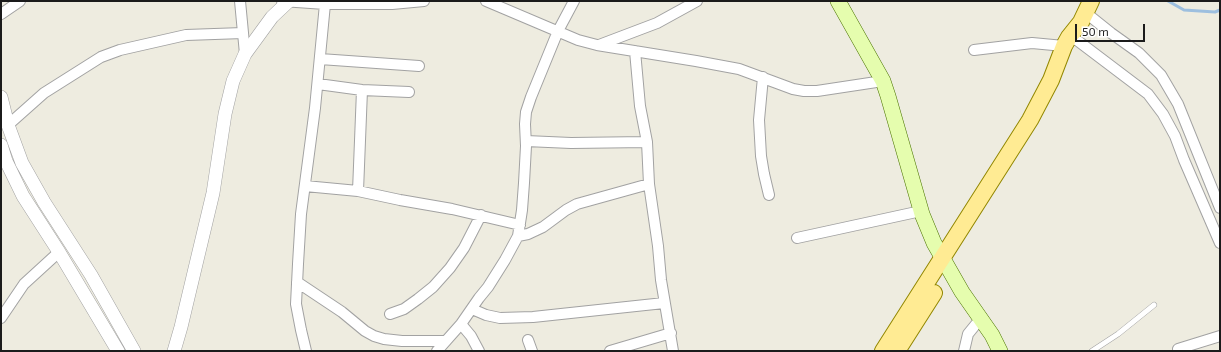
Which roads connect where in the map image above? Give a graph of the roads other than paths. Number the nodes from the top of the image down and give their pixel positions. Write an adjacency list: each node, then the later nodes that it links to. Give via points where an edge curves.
1 (20, 1): 11 (street)
2 (240, 1): 13 (street)
3 (285, 1): 9 (street); 18 (street)
4 (424, 1): 9 (street, via 392,4)
5 (486, 1): 12 (street)
6 (574, 1): 12 (street)
7 (697, 1): 15 (street, via 657,23)
8 (838, 1): 22 (main road)
9 (325, 4): 19 (street)
10 (1086, 12): 14 (main road); 32 (street, via 1139,53 1161,75 1178,104)
11 (1, 14)
12 (558, 31): 15 (street); 28 (street, via 526,112)
13 (243, 33): 18 (street); 27 (street, via 186,35 120,50 101,58 44,93)
14 (1071, 42): 16 (street, via 1032,43); 43 (street, via 1148,94 1163,114 1175,136); 45 (main road, via 1030,120)
15 (597, 45): 17 (street)
16 (974, 50)
17 (635, 51): 21 (street, via 739,69); 29 (street, via 639,100)
18 (245, 54): 60 (street, via 233,81 228,101 213,193)
19 (320, 59): 20 (street); 23 (street)
20 (419, 66)
21 (763, 78): 22 (street, via 804,92); 36 (street, via 759,120 761,156)
22 (883, 81): 38 (main road)
23 (318, 84): 24 (street); 34 (street)
24 (362, 90): 25 (street); 35 (street)
25 (409, 92)
26 (1, 97): 27 (street)
27 (8, 125): 59 (street, via 22,163)
28 (526, 141): 29 (street); 40 (street)
29 (647, 142): 33 (street)
30 (1, 145): 44 (street, via 23,196)
31 (1220, 180): 32 (street)
32 (1210, 183): 37 (street)
33 (649, 184): 41 (street, via 577,204 543,227); 47 (street)
34 (305, 186): 35 (street); 46 (street)
35 (358, 191): 39 (street)
36 (769, 195)
37 (1220, 208)
38 (921, 211): 42 (street); 45 (main road)
39 (481, 215): 40 (street); 50 (street, via 464,248 433,287 404,309)
40 (520, 225): 41 (street)
41 (518, 236): 49 (street, via 497,274)
42 (797, 238)
43 (1220, 243)
44 (59, 252): 51 (street, via 24,284); 58 (street)
45 (945, 264): 52 (main road); 67 (main road); 68 (main road)
46 (297, 282): 57 (street, via 374,336 402,341); 61 (street, via 296,304)
47 (664, 303): 49 (street, via 500,318); 54 (street)
48 (1154, 306): 71 (lane)
49 (472, 309): 53 (street)
50 (390, 314)
51 (1, 318)
52 (980, 318): 69 (street, via 968,334); 70 (main road)
53 (461, 324): 57 (street); 63 (street)
54 (671, 333): 65 (street); 66 (street)
55 (1220, 336): 72 (street, via 1178,349)
56 (528, 340): 64 (street)
57 (446, 341): 62 (street)
58 (118, 351)
59 (134, 351)
60 (174, 351)
61 (306, 351)
62 (437, 351)
63 (479, 351)
64 (532, 351)
65 (610, 351)
66 (673, 351)
67 (883, 351)
68 (897, 351)
69 (964, 351)
70 (1000, 351)
71 (1092, 351)
72 (1179, 351)

